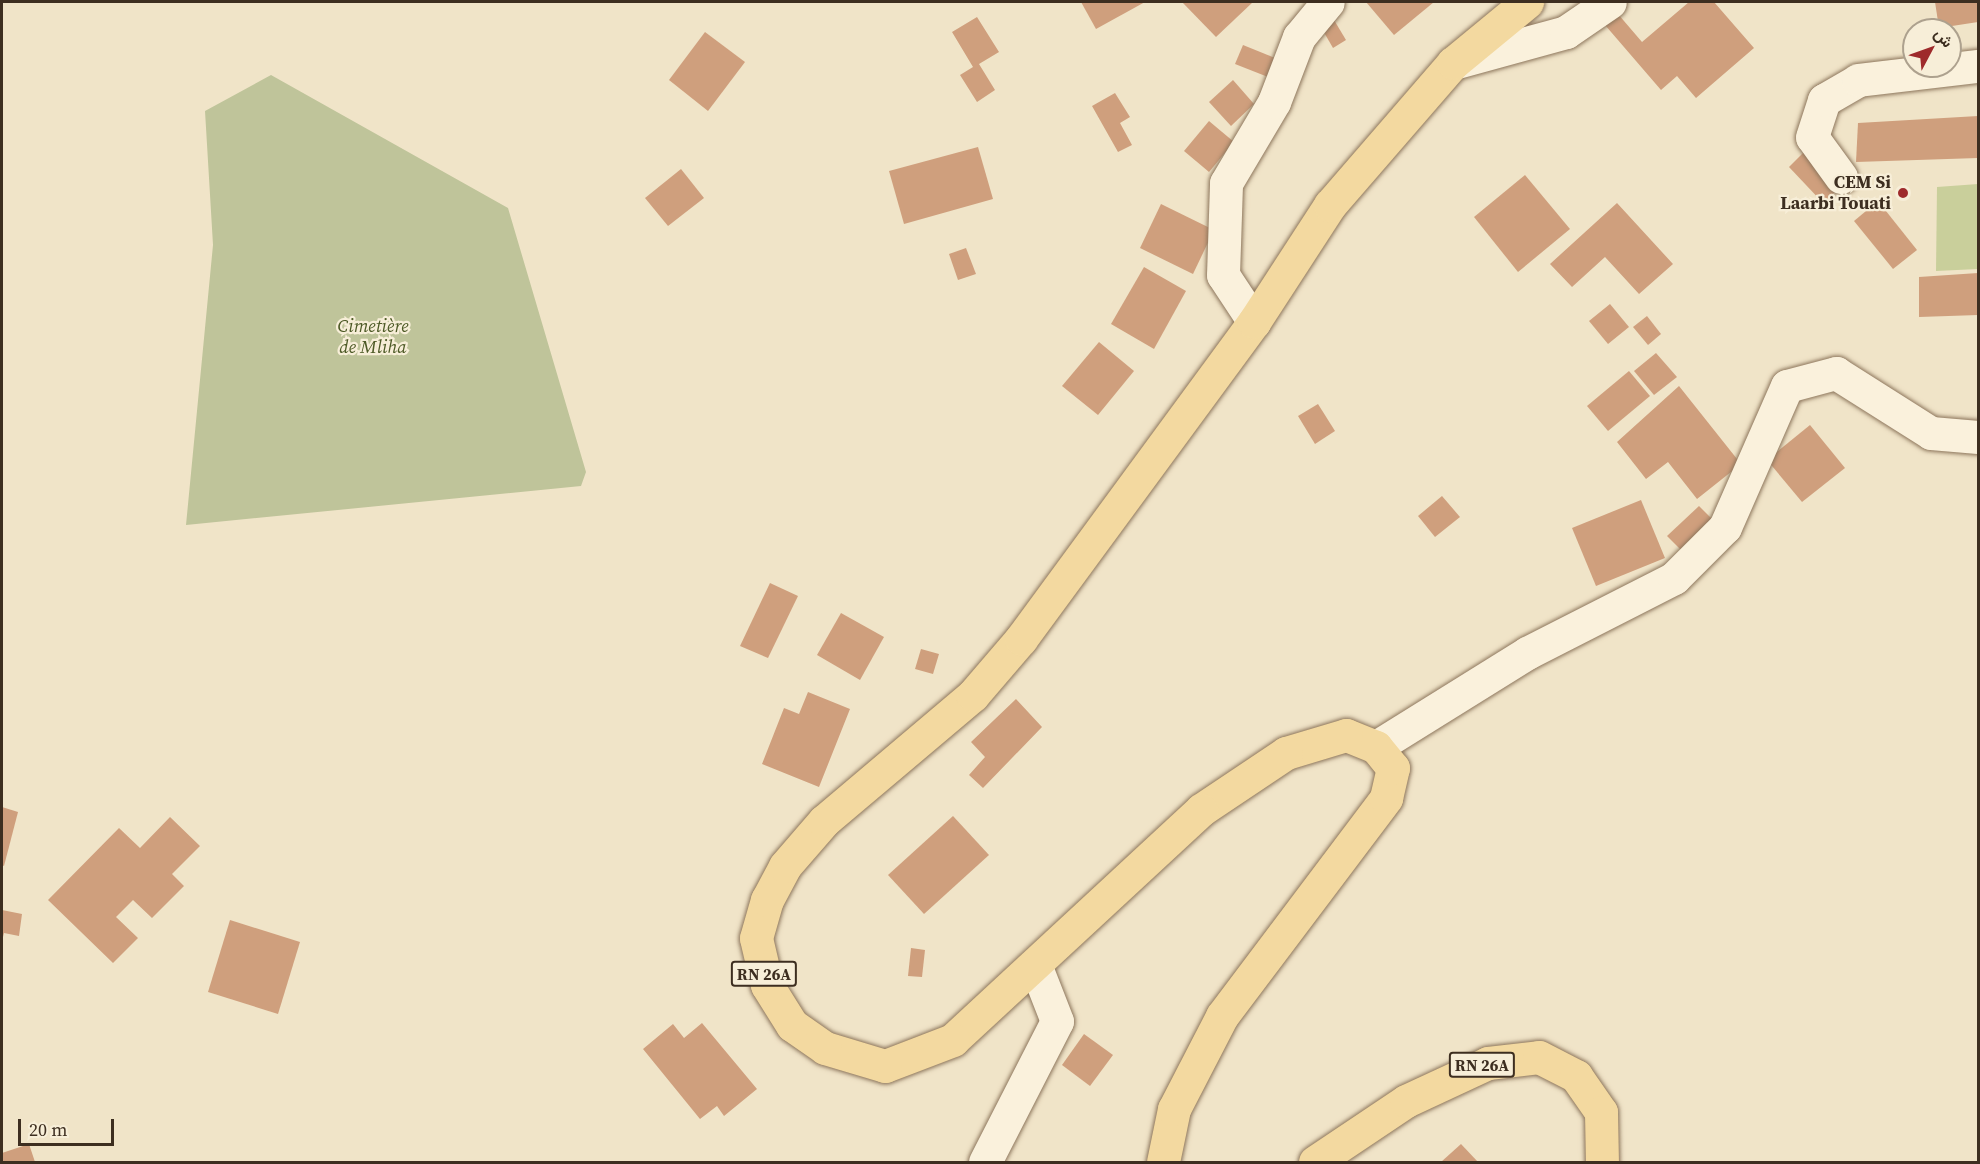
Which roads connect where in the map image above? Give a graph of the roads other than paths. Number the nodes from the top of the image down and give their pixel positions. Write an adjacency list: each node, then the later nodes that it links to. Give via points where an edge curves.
1 (1328, 2): 7 (street, via 1299,37 1274,102 1226,183 1223,275)
2 (1527, 2): 4 (main road, RN 26A)
3 (1610, 2): 4 (street, via 1566,32)
4 (1453, 63): 7 (main road, RN 26A, via 1330,205)
5 (1978, 66): 6 (street, via 1858,80 1824,100 1812,137)
6 (1841, 177)
7 (1254, 322): 10 (main road, RN 26A, via 1021,639 974,695 824,821 785,866 756,938 767,986 792,1025 825,1048 885,1066 953,1040)
8 (1978, 437): 9 (street, via 1931,433 1836,373 1787,386 1725,527 1674,578 1527,654)
9 (1376, 747): 10 (main road, RN 26A, via 1346,735 1286,753 1201,810); 12 (main road, via 1393,768 1386,798 1222,1017 1174,1109)
10 (1036, 967): 11 (street, via 1057,1022)
11 (985, 1162)
12 (1163, 1162)
13 (1315, 1162): 14 (main road, RN 26A, via 1406,1101 1488,1063 1539,1057 1576,1076 1601,1112)
14 (1602, 1162)

